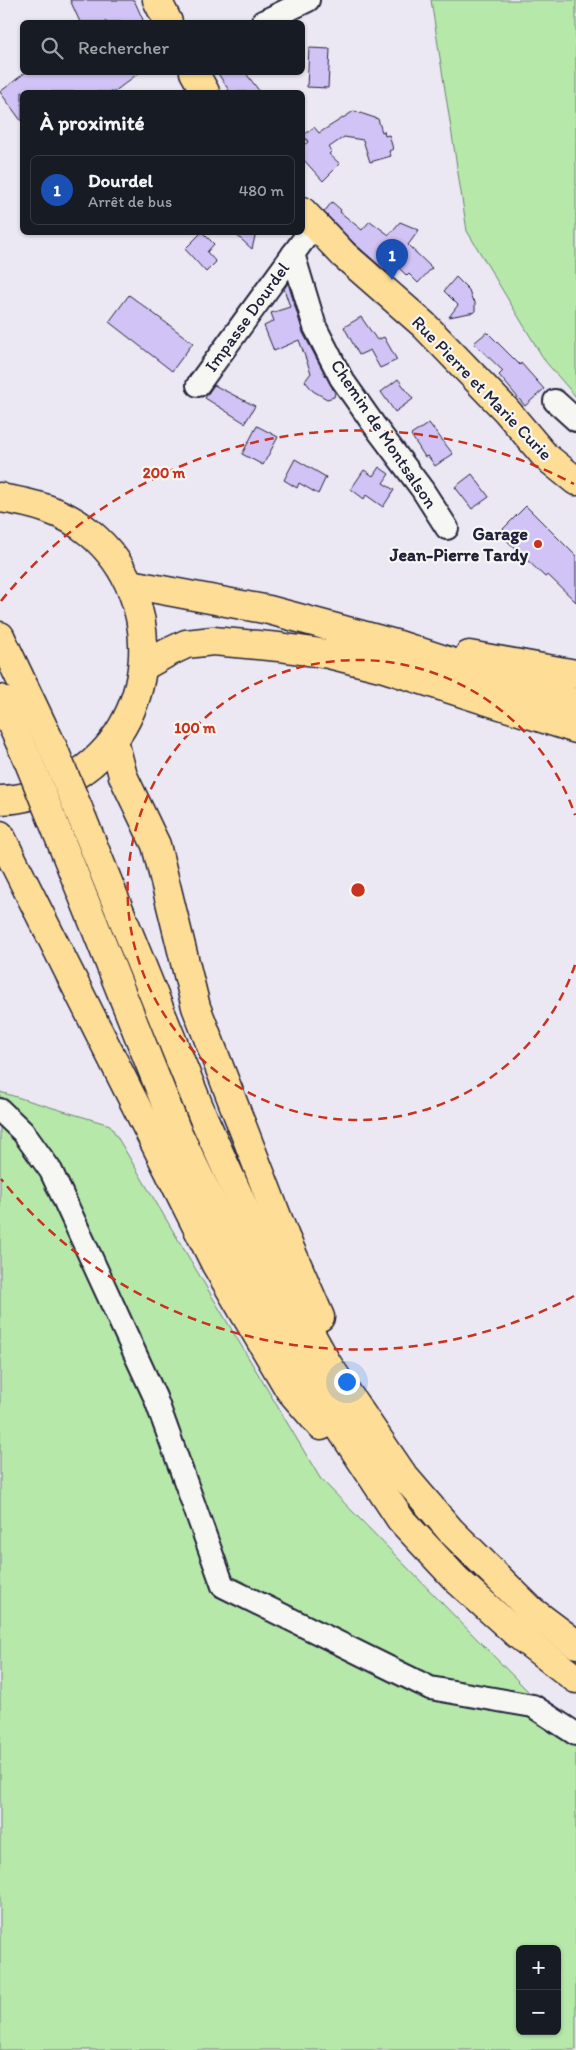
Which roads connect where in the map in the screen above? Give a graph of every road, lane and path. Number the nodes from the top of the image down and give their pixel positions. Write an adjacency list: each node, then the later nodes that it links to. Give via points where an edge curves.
1 (157, 0): 3 (main road)
2 (308, 0): 4 (street)
3 (167, 20)
4 (267, 20)
5 (196, 75): 6 (main road)
6 (205, 90)
7 (309, 218): 13 (main road, Rue Pierre et Marie Curie, via 351,261 424,325 506,410 545,456)
8 (301, 235): 9 (street, Impasse Dourdel)
9 (293, 254): 10 (street, Impasse Dourdel); 15 (street, Chemin de Montsalson, via 315,327 341,378)
10 (198, 385)
11 (555, 401): 12 (street)
12 (576, 420)
13 (576, 481)
14 (0, 497): 16 (main road, via 32,503 63,515 96,539 113,557)
15 (448, 528)
16 (130, 584): 18 (main road, via 269,610); 19 (main road, via 140,610)
17 (0, 636): 29 (main road, bridge, via 53,748 204,1119 260,1243 328,1366 403,1475 451,1531)
18 (400, 645): 20 (main road); 22 (main road)
19 (144, 666): 23 (main road, via 186,644 213,641 328,654 384,668); 24 (main road, via 134,705)
20 (576, 674)
21 (0, 699): 28 (main road, bridge, via 52,818 176,1129 238,1257 308,1380)
22 (576, 703)
23 (576, 729)
24 (114, 741): 25 (main road, via 86,770 51,790); 29 (main road, via 123,776 156,845 196,1007 312,1302 348,1369 404,1456)
25 (0, 800)
26 (0, 836): 28 (main road, via 152,1140 252,1329 289,1389)
27 (0, 1110): 32 (street, via 23,1132 51,1171 155,1398 223,1586 430,1688 533,1706)
28 (401, 1520): 31 (main road, via 457,1580 517,1634)
29 (509, 1588): 30 (main road, via 532,1611)
30 (576, 1644)
31 (576, 1679)
32 (576, 1734)

